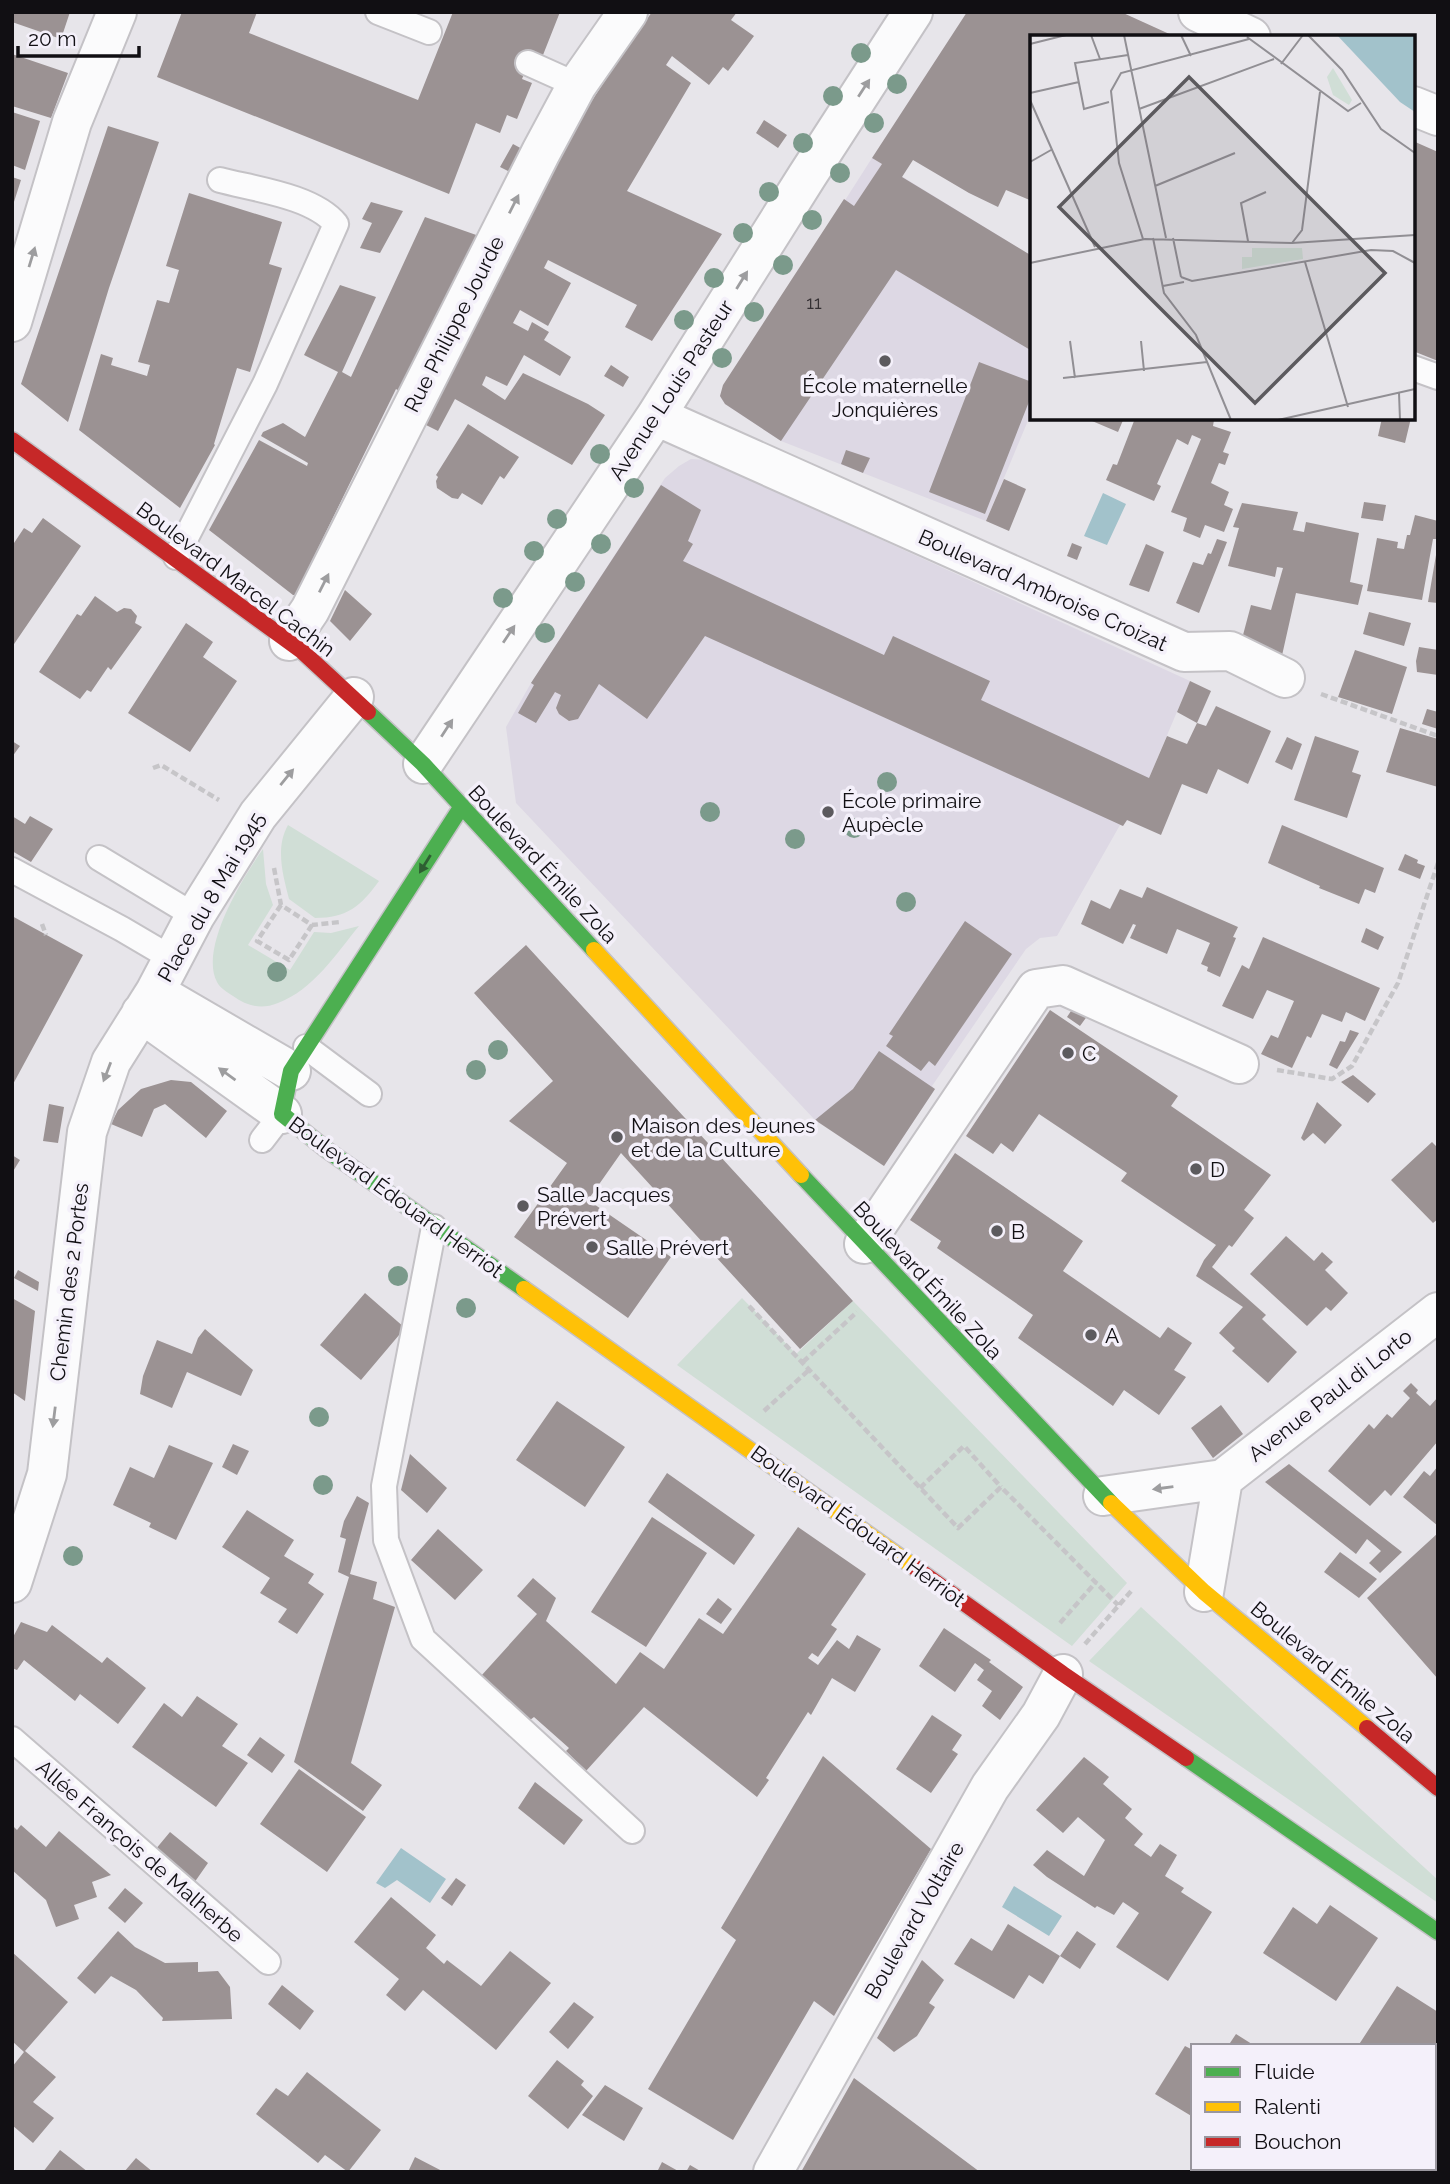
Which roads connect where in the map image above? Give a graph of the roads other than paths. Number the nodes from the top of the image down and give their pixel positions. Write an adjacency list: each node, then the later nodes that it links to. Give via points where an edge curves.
1 (117, 12): 13 (street, one-way to 1, via 72,122)
2 (378, 12): 6 (lane)
3 (628, 12): 9 (street, Rue Philippe Jourde)
4 (913, 12): 16 (street, Avenue Louis Pasteur, one-way to 4)
5 (1198, 12): 7 (street)
6 (429, 33)
7 (1247, 35)
8 (528, 63): 9 (lane)
9 (577, 85): 19 (street, Rue Philippe Jourde, one-way to 9, via 310,610)
10 (1415, 107): 11 (street)
11 (1438, 116)
12 (220, 180): 18 (lane, via 293,199 328,214 336,224 265,384)
13 (12, 322)
14 (1415, 369): 15 (lane)
15 (1438, 377)
16 (656, 416): 20 (street, Boulevard Ambroise Croizat, via 1184,652 1230,651); 22 (street, Avenue Louis Pasteur, one-way to 16)
17 (12, 440): 18 (main road, Boulevard Marcel Cachin)
18 (176, 557): 19 (main road, Boulevard Marcel Cachin)
19 (289, 641): 21 (main road, Boulevard Marcel Cachin)
20 (1285, 678)
21 (354, 697): 22 (main road, Boulevard Marcel Cachin); 26 (street, Place du 8 Mai 1945, one-way to 21, via 268,801)
22 (423, 764): 23 (main road, Boulevard Émile Zola)
23 (462, 806): 28 (main road, one-way to 28); 33 (main road, Boulevard Émile Zola)
24 (99, 858): 26 (lane)
25 (12, 870): 27 (lane, via 122,929)
26 (195, 916): 27 (street, Place du 8 Mai 1945)
27 (157, 988): 28 (street, Place du 8 Mai 1945); 31 (street, Boulevard Édouard Herriot, one-way to 27); 37 (street, Chemin des 2 Portes, one-way to 37, via 111,1062 87,1132 47,1474)
28 (299, 1059): 30 (lane); 31 (main road, Boulevard Édouard Herriot)
29 (1239, 1064): 33 (street, via 1063,985 1036,989)
30 (369, 1094)
31 (272, 1127): 32 (main road, Boulevard Édouard Herriot, via 327,1150)
32 (434, 1227): 39 (main road, Boulevard Édouard Herriot); 42 (lane, via 384,1486 386,1540 423,1639)
33 (864, 1244): 36 (main road, Boulevard Émile Zola)
34 (1438, 1312): 35 (street, Avenue Paul di Lorto)
35 (1223, 1479): 36 (street, Avenue Paul di Lorto, one-way to 36); 38 (street)
36 (1102, 1496): 38 (main road, Boulevard Émile Zola)
37 (12, 1583)
38 (1204, 1592): 41 (main road, Boulevard Émile Zola)
39 (1071, 1662): 43 (main road, Boulevard Édouard Herriot); 45 (street, Boulevard Voltaire, via 1041,1715 990,1787)
40 (12, 1740): 44 (lane, Allée François de Malherbe)
41 (1438, 1788)
42 (632, 1831)
43 (1438, 1932)
44 (268, 1962)
45 (773, 2172)

